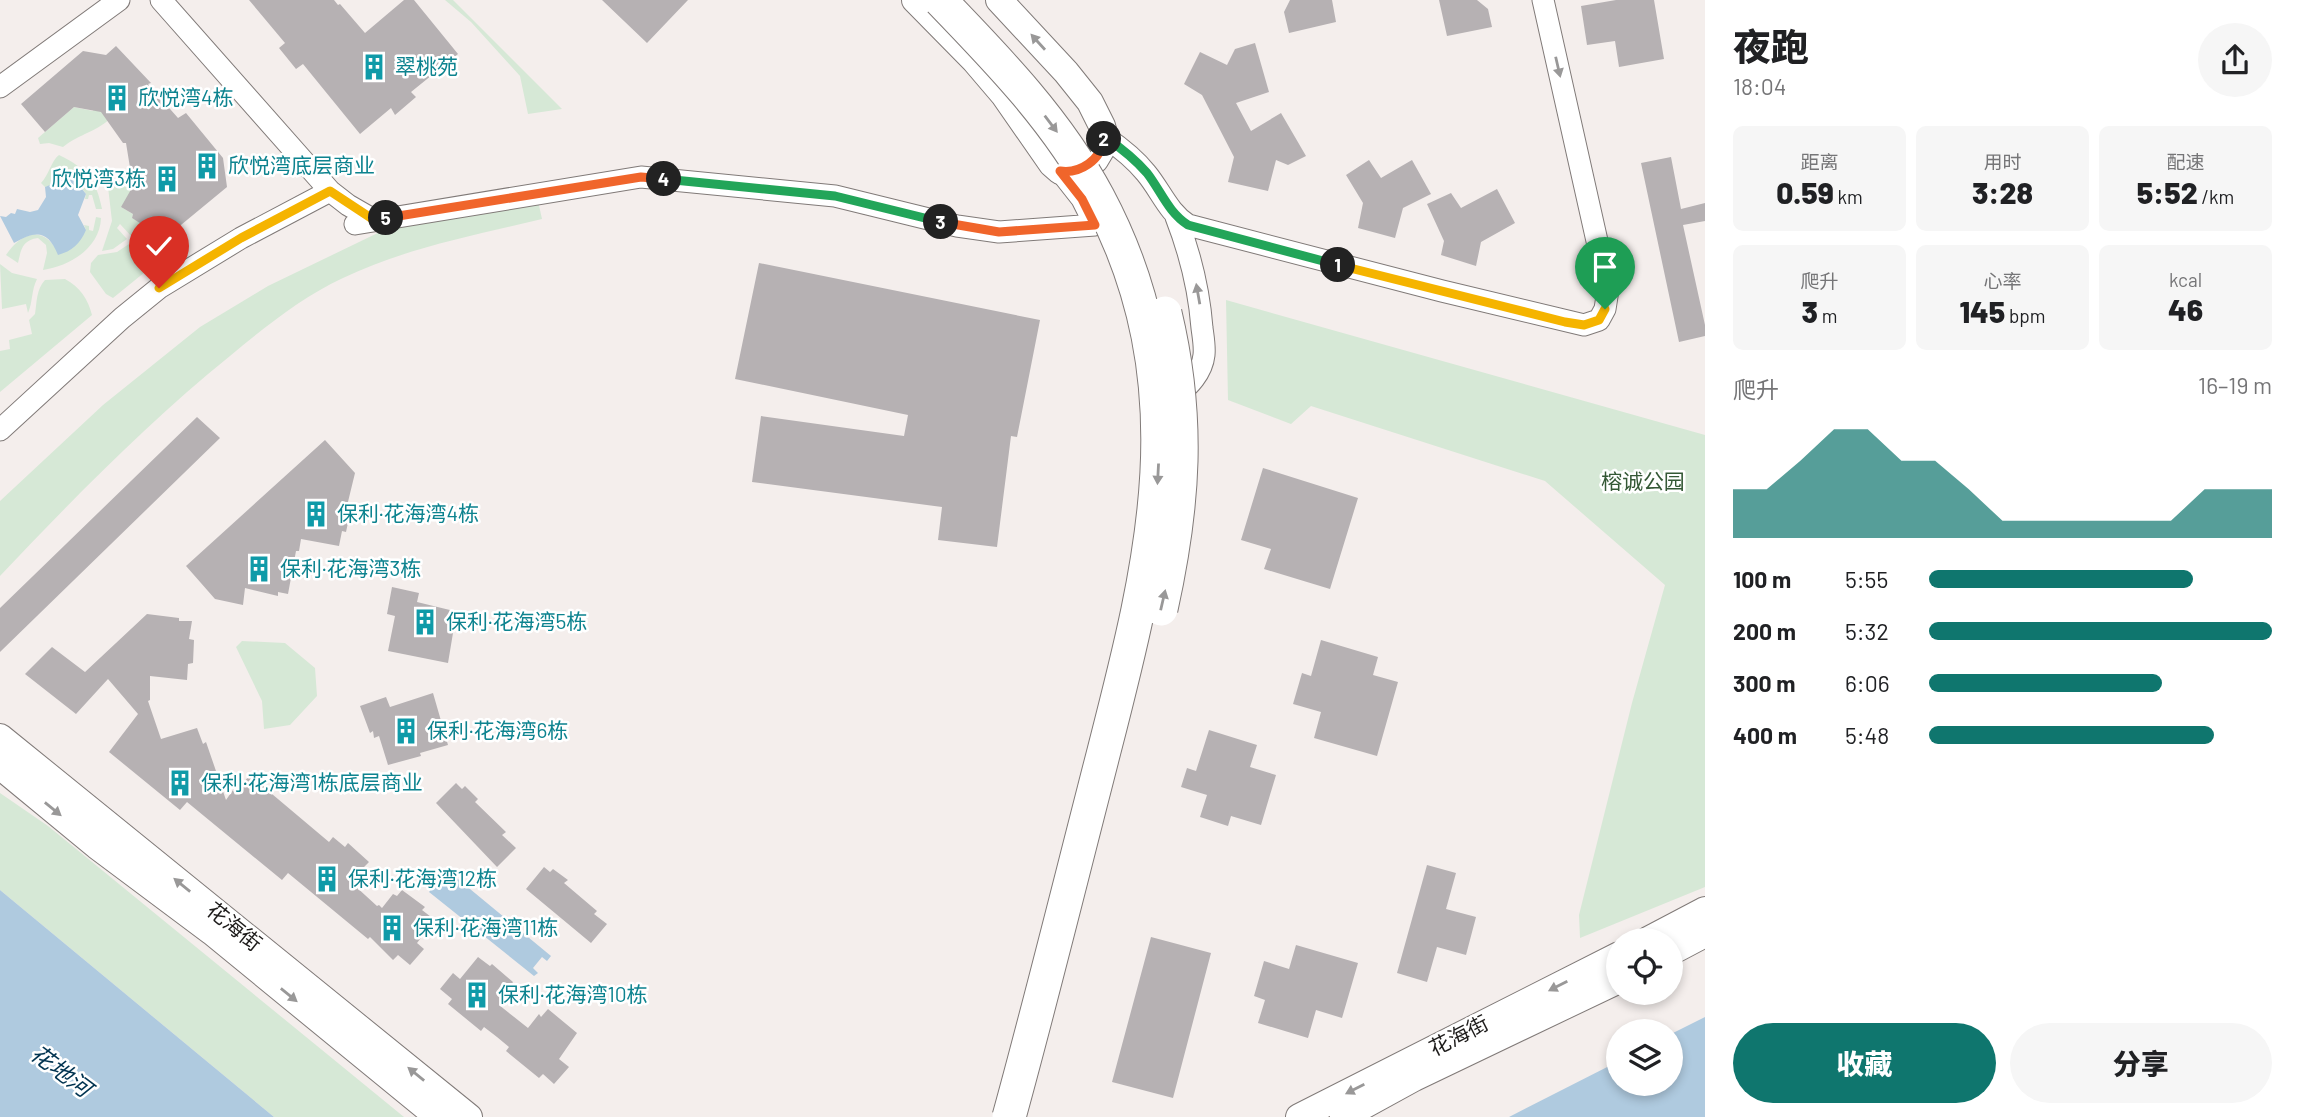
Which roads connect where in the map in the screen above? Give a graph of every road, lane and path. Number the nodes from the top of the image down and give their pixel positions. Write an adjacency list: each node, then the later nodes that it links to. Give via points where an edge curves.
1 (120, 0): 8 (street)
2 (161, 0): 11 (street)
3 (915, 0): 10 (street, via 982,69)
4 (940, 0): 27 (main road, one-way to 27, bridge, via 1040,108 1074,153 1099,199 1147,330 1159,426 1154,519 1144,584)
5 (969, 0): 28 (main road, one-way to 5, bridge, via 1172,560 1183,461 1181,408 1176,358 1164,311 1146,251 1120,191 1063,101)
6 (999, 0): 9 (street, one-way to 6, via 1090,102)
7 (1543, 0): 12 (street, one-way to 12, via 1608,290 1599,320 1584,325 1442,291 1224,236)
8 (0, 87)
9 (1105, 137): 10 (street, via 1095,160); 12 (street, via 1136,161)
10 (1060, 171): 13 (street)
11 (330, 191): 13 (street, via 365,222 641,177 835,196 999,232); 16 (street, via 159,288)
12 (1176, 217): 15 (street, one-way to 12, via 1195,280)
13 (1095, 225): 14 (street, via 1115,265)
14 (1134, 331): 15 (street, via 1147,364 1161,374 1189,366); 15 (street, via 1142,381 1141,437 1198,372)
15 (1203, 343)
16 (0, 430)
17 (0, 737): 26 (street, 花海街, one-way to 17)
18 (0, 766): 25 (street, 花海街, one-way to 25)
19 (1705, 910): 20 (street)
20 (1671, 928)
21 (1705, 934): 22 (street)
22 (1683, 946)
23 (1606, 962): 29 (street, 花海街, one-way to 29)
24 (1606, 986): 30 (street, 花海街)
25 (438, 1117)
26 (469, 1117)
27 (1009, 1117)
28 (1032, 1117)
29 (1299, 1117)
30 (1343, 1117)

